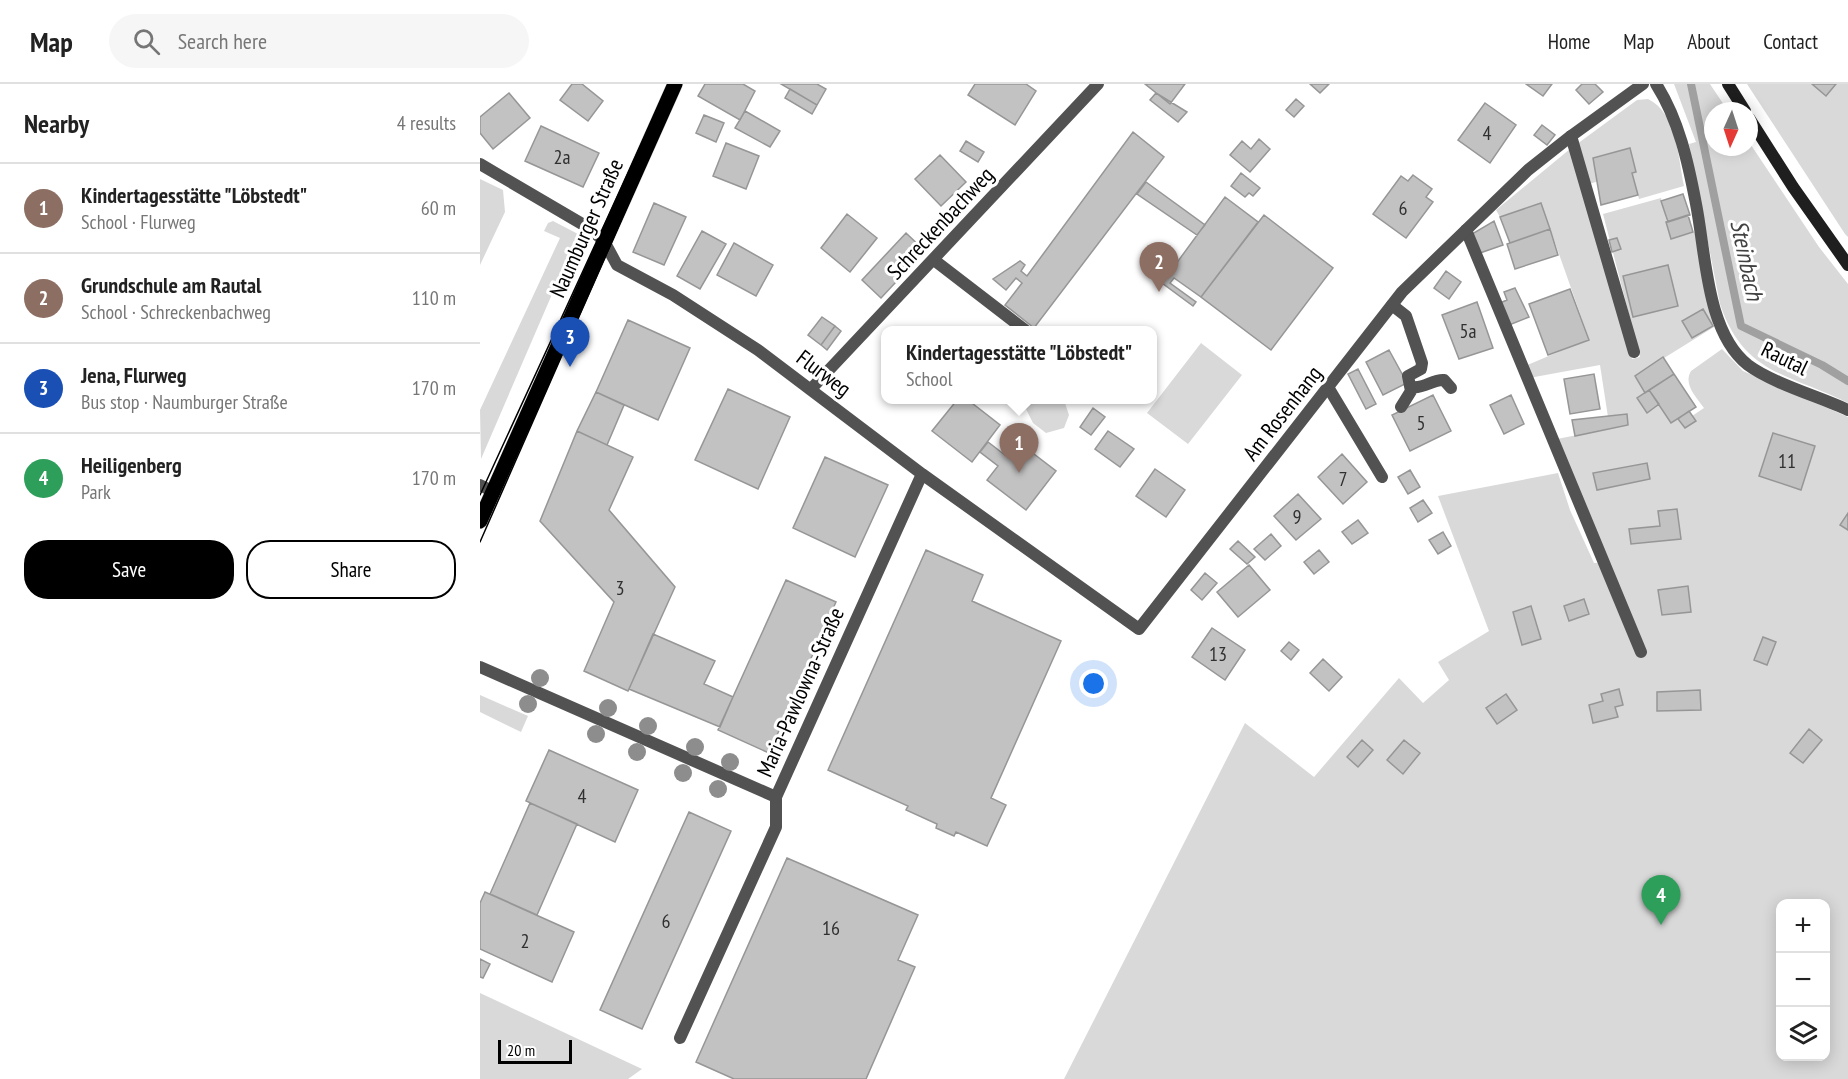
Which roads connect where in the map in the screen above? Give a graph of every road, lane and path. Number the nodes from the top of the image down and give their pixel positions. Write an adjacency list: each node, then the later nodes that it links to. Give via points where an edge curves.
1 (675, 84): 11 (main road, Naumburger Straße)
2 (1098, 84): 12 (street, Schreckenbachweg)
3 (1643, 84): 8 (street, Am Rosenhang)
4 (1656, 84): 22 (street, Rautal, via 1670,105 1682,142 1715,311 1731,348 1749,366)
5 (1728, 84): 6 (street)
6 (1739, 102)
7 (1758, 132): 13 (street)
8 (1571, 136): 10 (street, Am Rosenhang, via 1528,170); 16 (street)
9 (480, 164): 11 (street, Flurweg, via 589,228)
10 (1466, 230): 14 (street, Am Rosenhang); 28 (street)
11 (604, 241): 20 (street, Flurweg, via 617,265 683,301); 25 (main road, Naumburger Straße)
12 (934, 260): 15 (street); 20 (street, Schreckenbachweg)
13 (1848, 265)
14 (1392, 305): 17 (street, Am Rosenhang); 18 (street, via 1406,316 1422,363 1421,369 1408,376)
15 (1020, 326)
16 (1634, 352)
17 (1328, 387): 24 (street); 27 (street, Am Rosenhang)
18 (1412, 387): 19 (street, via 1444,380); 21 (street)
19 (1450, 388)
20 (811, 389): 23 (street, Flurweg)
21 (1401, 406)
22 (1848, 410)
23 (922, 474): 27 (street, Flurweg); 30 (street, Maria-Pawlowna-Straße)
24 (1382, 477)
25 (486, 488): 26 (main road, Naumburger Straße)
26 (480, 521)
27 (1139, 629)
28 (1641, 652)
29 (480, 667): 30 (street, Maria-Pawlowna-Straße)
30 (776, 797): 31 (street, via 776,826)
31 (680, 1038)

